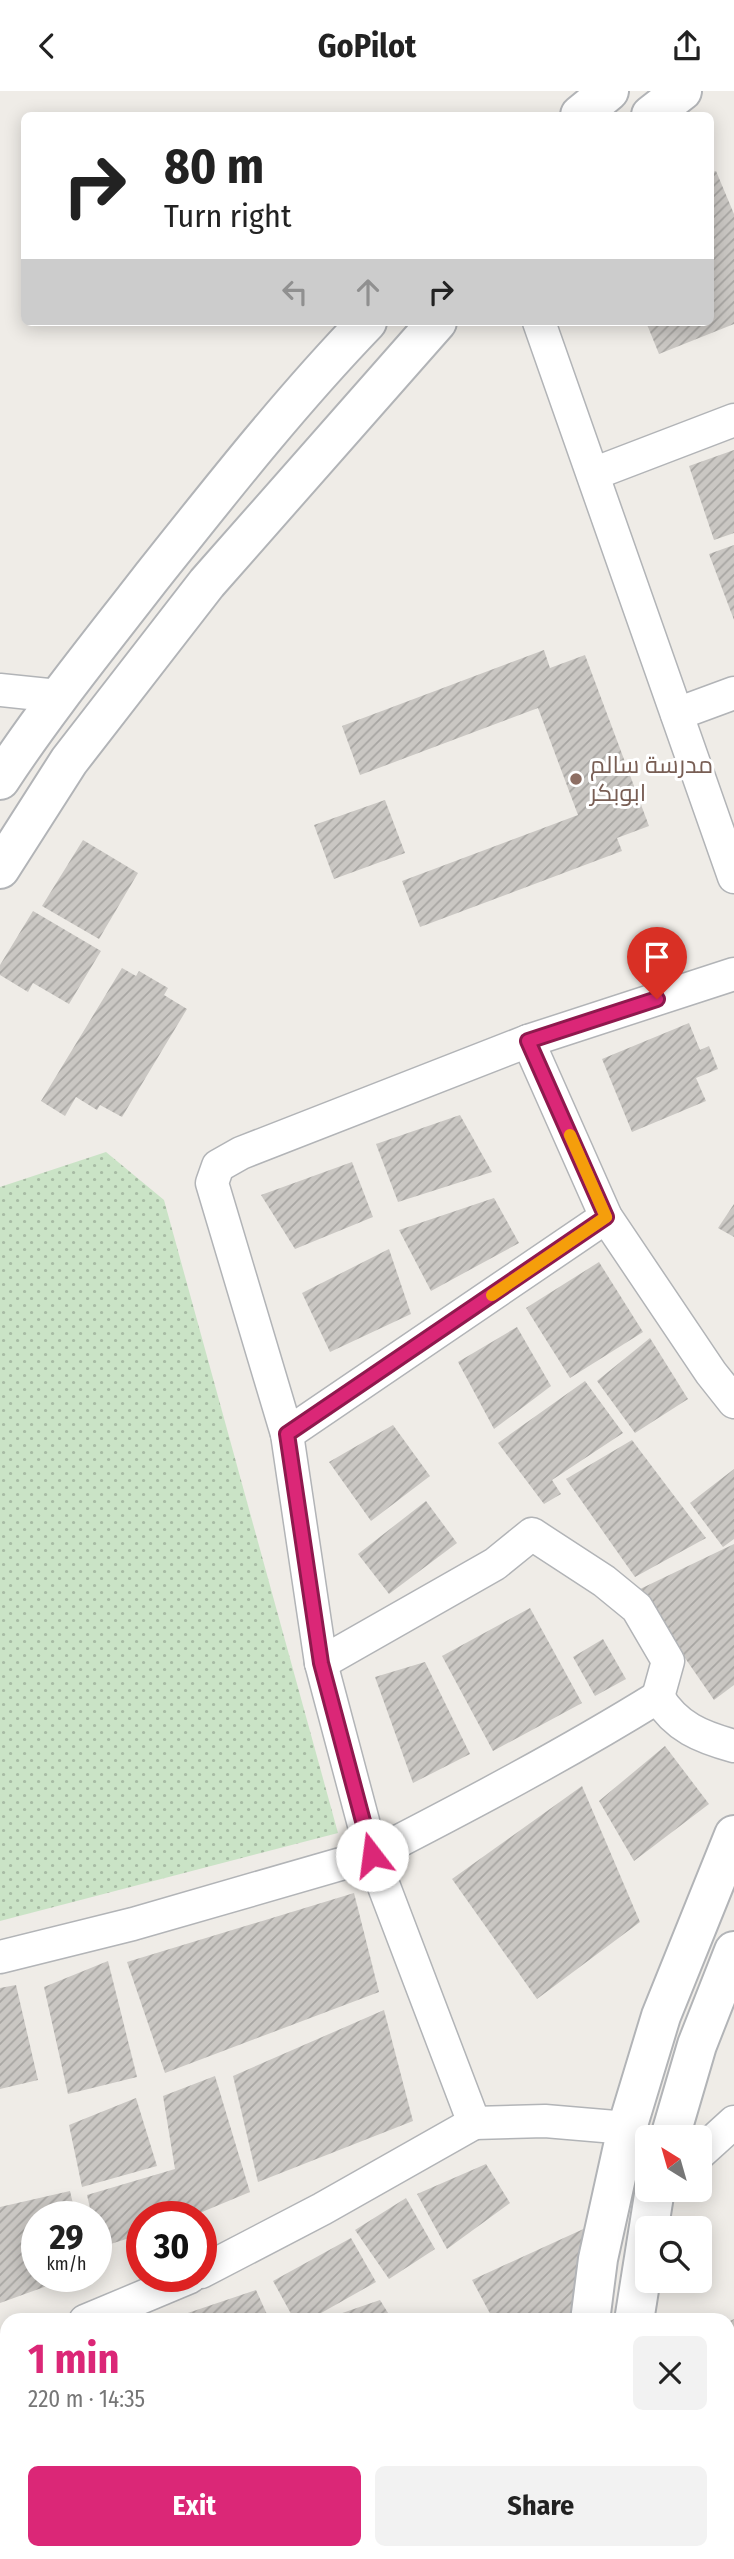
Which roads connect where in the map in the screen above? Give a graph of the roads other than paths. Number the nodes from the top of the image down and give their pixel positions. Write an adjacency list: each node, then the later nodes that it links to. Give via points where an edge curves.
1 (609, 91): 3 (street)
2 (682, 91): 4 (street)
3 (584, 112)
4 (655, 112)
5 (363, 326): 12 (street, via 230,477)
6 (433, 326): 15 (street, via 206,583 69,761)
7 (541, 326): 9 (street)
8 (734, 420): 9 (street)
9 (593, 474): 13 (street)
10 (0, 690): 12 (street)
11 (734, 693): 13 (street)
12 (58, 697): 14 (street)
13 (677, 714): 16 (street)
14 (0, 780)
15 (0, 869)
16 (734, 877)
17 (734, 974): 18 (street)
18 (528, 1041): 19 (street); 21 (street, via 218,1166 212,1183)
19 (606, 1217): 20 (street); 21 (street)
20 (734, 1402)
21 (287, 1434): 22 (street)
22 (321, 1663): 23 (street, via 495,1564 532,1534 637,1608 668,1661); 26 (street)
23 (658, 1697): 24 (street, via 693,1733); 26 (street)
24 (734, 1746)
25 (734, 1835): 32 (street, via 661,2016)
26 (372, 1855): 28 (street); 30 (street)
27 (734, 1951): 31 (street, via 697,2045)
28 (0, 1957)
29 (734, 2122): 33 (street)
30 (474, 2123): 32 (street, via 545,2121); 35 (street)
31 (674, 2125)
32 (627, 2127): 38 (street)
33 (712, 2142)
34 (654, 2202): 39 (street)
35 (217, 2264)
36 (154, 2292): 37 (street)
37 (104, 2313)
38 (591, 2313)
39 (635, 2313)

